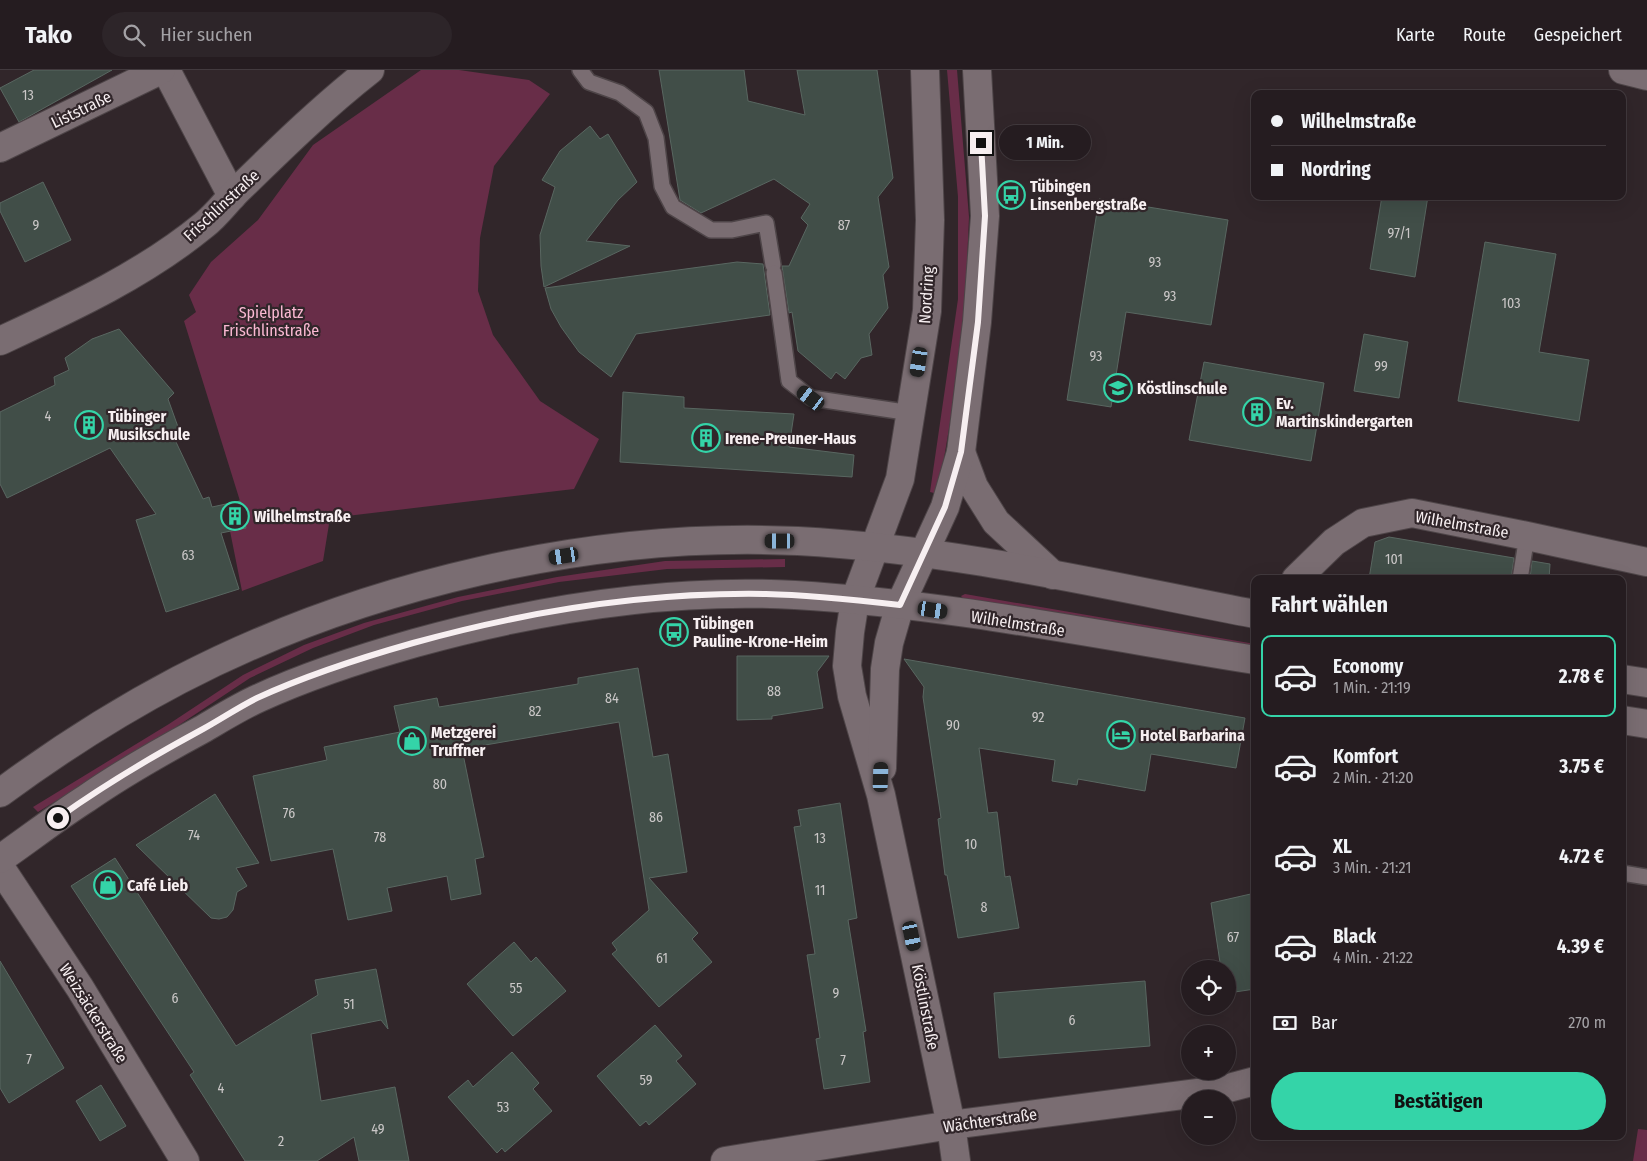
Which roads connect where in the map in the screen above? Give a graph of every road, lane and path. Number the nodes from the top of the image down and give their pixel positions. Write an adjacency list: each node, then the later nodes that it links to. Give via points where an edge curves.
1 (161, 70): 9 (street, Liststraße)
2 (166, 70): 10 (street)
3 (370, 70): 10 (street, Frischlinstraße, via 330,101)
4 (580, 70): 12 (lane, via 589,82 620,93 646,112 656,138 662,186 673,207 711,230 732,230 766,223 789,381 811,398)
5 (925, 70): 12 (street, Nordring, via 930,220 927,311)
6 (977, 70): 13 (street, via 985,216 978,322)
7 (1623, 70): 8 (street)
8 (1647, 76)
9 (0, 148)
10 (232, 196): 11 (street, Frischlinstraße, via 206,224 168,253 108,288)
11 (0, 341)
12 (911, 412): 15 (street, Nordring, via 900,479)
13 (961, 452): 16 (street, via 945,507); 18 (street, via 974,487 996,522)
14 (1527, 536): 17 (street, Wilhelmstraße); 19 (street, Wilhelmstraße, via 1406,514 1363,523 1334,542); 20 (lane)
15 (873, 548): 16 (street); 21 (street, Nordring); 29 (street, via 798,541 660,544 540,560 457,576 384,596 296,627 182,679 51,756)
16 (924, 554): 18 (street); 22 (street)
17 (1647, 562)
18 (1053, 575): 23 (street)
19 (1300, 575)
20 (1521, 575)
21 (855, 600): 22 (street, Wilhelmstraße); 30 (street, Köstlinstraße, via 848,666 852,696); 31 (street, Wilhelmstraße, via 765,594 635,599 467,628 364,657 256,699 87,797)
22 (900, 605): 24 (street, Wilhelmstraße); 30 (street, Köstlinstraße, via 885,669)
23 (1251, 613)
24 (1251, 659)
25 (1626, 680): 26 (street)
26 (1647, 684)
27 (1626, 721): 28 (street)
28 (1647, 724)
29 (0, 793)
30 (881, 794): 36 (street, Köstlinstraße)
31 (0, 859)
32 (0, 867): 37 (street, Weizsäckerstraße, via 80,988)
33 (1626, 874): 34 (lane)
34 (1647, 877)
35 (1251, 1082): 36 (street, Wächterstraße, via 1221,1090)
36 (951, 1125): 38 (street, Wächterstraße); 39 (street, Köstlinstraße)
37 (184, 1161)
38 (725, 1161)
39 (956, 1161)

